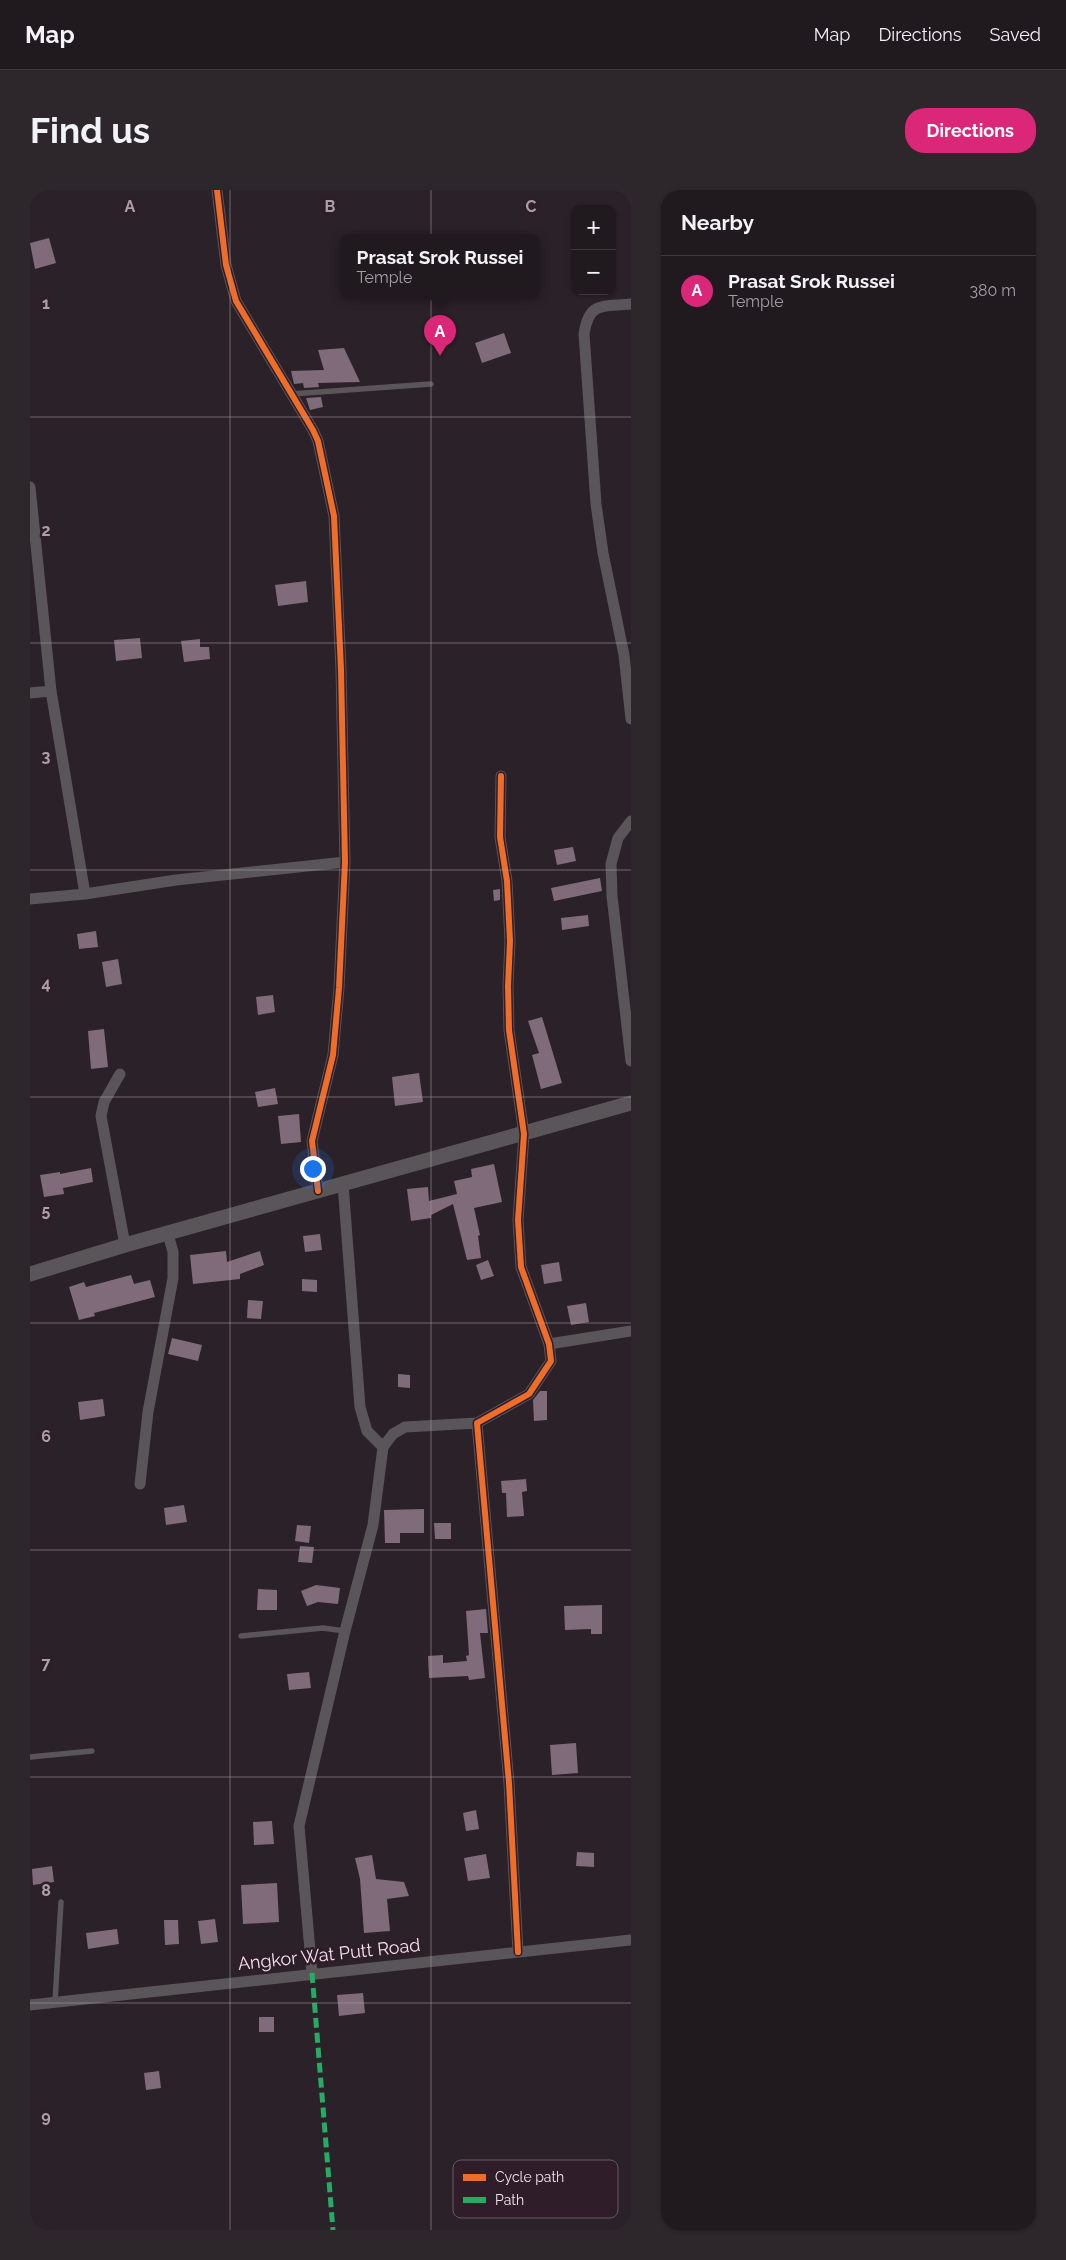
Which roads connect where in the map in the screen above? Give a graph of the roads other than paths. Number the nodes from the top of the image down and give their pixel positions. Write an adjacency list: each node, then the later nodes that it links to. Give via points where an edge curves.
1 (217, 190): 4 (street, via 226,265 236,301)
2 (631, 304): 8 (street, via 600,307 592,311 587,317 584,334 596,504 624,655)
3 (431, 384): 4 (lane)
4 (291, 394): 11 (street, via 318,441 334,516)
5 (30, 487): 6 (street)
6 (51, 691): 7 (street); 12 (street)
7 (30, 693)
8 (631, 719)
9 (501, 776): 17 (street, via 500,837 507,881 510,941 509,1030)
10 (631, 821): 14 (street, via 618,838 611,864)
11 (345, 862): 12 (street, via 176,880); 19 (street, via 333,1055 312,1141)
12 (85, 894): 13 (street)
13 (30, 899)
14 (631, 1061)
15 (120, 1074): 21 (street, via 104,1102 101,1116)
16 (631, 1103): 17 (street)
17 (524, 1134): 18 (street); 24 (street, via 518,1220 521,1267)
18 (343, 1184): 19 (street); 26 (street, via 360,1407 367,1431)
19 (318, 1191): 20 (street)
20 (168, 1234): 21 (street); 27 (street, via 174,1264 148,1412)
21 (125, 1245): 22 (street)
22 (30, 1274)
23 (631, 1331): 24 (street)
24 (549, 1344): 25 (street, via 550,1361 529,1394)
25 (476, 1422): 26 (street, via 406,1427 393,1434); 34 (street, via 509,1783)
26 (383, 1447): 28 (street, via 373,1525)
27 (140, 1484)
28 (345, 1631): 29 (lane, via 323,1628); 35 (street, via 299,1826)
29 (241, 1636)
30 (92, 1750): 31 (lane)
31 (30, 1756)
32 (61, 1902): 36 (lane)
33 (631, 1940): 34 (street, Angkor Wat Putt Road)
34 (518, 1952): 35 (street, Angkor Wat Putt Road)
35 (312, 1974): 36 (street, Angkor Wat Putt Road)
36 (55, 2002): 37 (street, Angkor Wat Putt Road)
37 (30, 2005)

